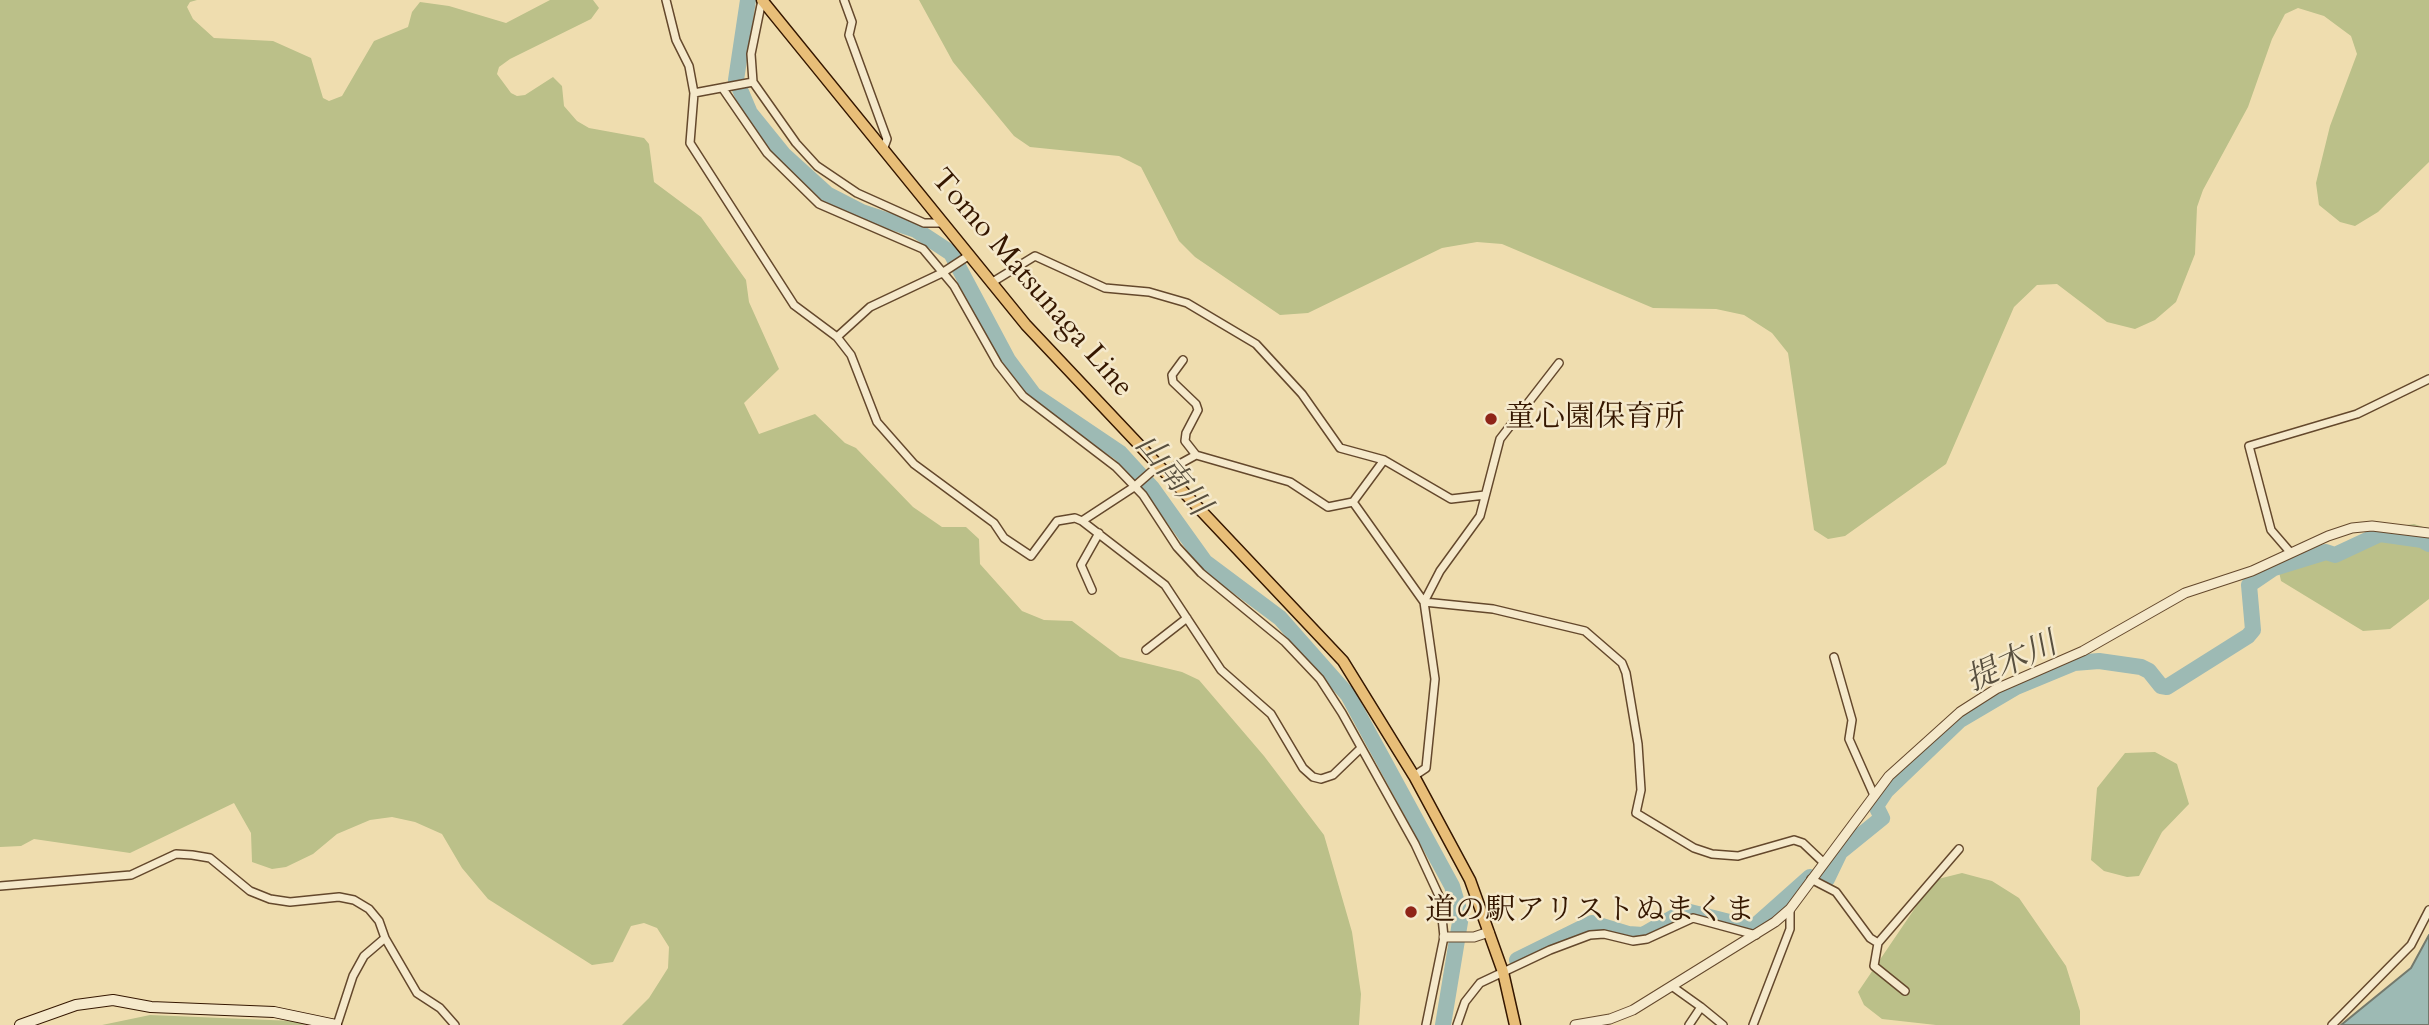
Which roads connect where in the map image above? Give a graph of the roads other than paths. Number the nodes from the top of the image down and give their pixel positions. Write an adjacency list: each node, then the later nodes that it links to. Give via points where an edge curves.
1 (666, 0): 6 (street)
2 (762, 0): 4 (street); 7 (main road, Tomo Matsunaga Line)
3 (844, 0): 7 (street, via 852,22 849,35 887,139)
4 (750, 83): 5 (street); 8 (street, via 796,143 833,178 924,223)
5 (725, 88): 6 (street); 10 (street, via 766,153 800,188 832,212 923,249)
6 (694, 93): 12 (street, via 690,143 794,305)
7 (883, 150): 8 (main road, Tomo Matsunaga Line)
8 (942, 223): 9 (main road, Tomo Matsunaga Line)
9 (966, 258): 10 (street); 11 (main road, Tomo Matsunaga Line)
10 (944, 272): 12 (street, via 882,300); 19 (street, via 1016,388 1035,408)
11 (991, 283): 17 (street, via 1035,256 1105,288 1149,292 1187,303 1256,344 1302,394 1340,449); 18 (main road, Tomo Matsunaga Line)
12 (837, 337): 22 (street, via 851,355 877,422 914,464 994,523 1004,538 1026,555 1031,556 1057,521)
13 (1183, 360): 16 (street, via 1172,375 1198,410 1185,441)
14 (1559, 363): 20 (street, via 1500,439)
15 (2429, 379): 25 (street, via 2357,414 2249,446 2271,530)
16 (1196, 455): 18 (street); 21 (street, via 1290,482 1328,507)
17 (1384, 460): 20 (street, via 1451,499); 21 (street)
18 (1158, 470): 19 (street); 32 (main road, Tomo Matsunaga Line, via 1343,661)
19 (1136, 485): 22 (street); 31 (street, via 1177,547 1201,573 1285,642 1320,679)
20 (1485, 495): 27 (street, via 1480,516 1440,571)
21 (1353, 502): 27 (street)
22 (1082, 521): 23 (street)
23 (1099, 533): 26 (street, via 1081,565); 28 (street, via 1165,586)
24 (2429, 533): 25 (street, via 2352,528)
25 (2290, 552): 33 (street, via 2252,571 2185,593 2083,651 1996,689 1960,712)
26 (1092, 590)
27 (1424, 602): 32 (street, via 1435,679 1426,768); 35 (street, via 1493,608 1585,631 1622,663 1626,673 1639,755 1641,790 1636,813 1684,843 1712,854 1738,856 1794,840)
28 (1187, 618): 29 (street); 31 (street, via 1229,680 1271,714 1313,777 1332,775)
29 (1146, 650)
30 (1834, 657): 33 (street, via 1852,720 1849,739)
31 (1361, 747): 42 (street, via 1440,898)
32 (1414, 776): 40 (main road, Tomo Matsunaga Line, via 1470,880)
33 (1873, 793): 35 (street)
34 (1959, 849): 44 (street)
35 (1824, 862): 36 (street)
36 (1811, 879): 38 (street); 44 (street, via 1836,892)
37 (0, 886): 43 (street, via 131,875 176,854 192,855 210,858 250,891 270,899 354,900 379,921)
38 (1790, 909): 41 (street); 58 (street, via 1790,929)
39 (2429, 910): 59 (street, via 2411,945)
40 (1489, 932): 42 (street); 45 (main road, Tomo Matsunaga Line)
41 (1757, 935): 45 (street, via 1693,918 1647,939 1590,935); 46 (street)
42 (1447, 937): 52 (street)
43 (385, 938): 50 (street, via 364,956); 51 (street, via 417,993)
44 (1878, 943): 47 (street, via 1874,966)
45 (1503, 972): 53 (street, via 1475,987); 54 (main road, Tomo Matsunaga Line)
46 (1673, 988): 48 (street); 55 (street, via 1610,1019)
47 (1905, 991)
48 (1701, 1007): 56 (street); 57 (street)
49 (20, 1025): 50 (main road, via 76,1005 113,1000 151,1007 274,1012)
50 (337, 1025)
51 (455, 1025)
52 (1426, 1025)
53 (1457, 1025)
54 (1514, 1025)
55 (1575, 1025)
56 (1689, 1025)
57 (1723, 1025)
58 (1753, 1025)
59 (2332, 1025)

